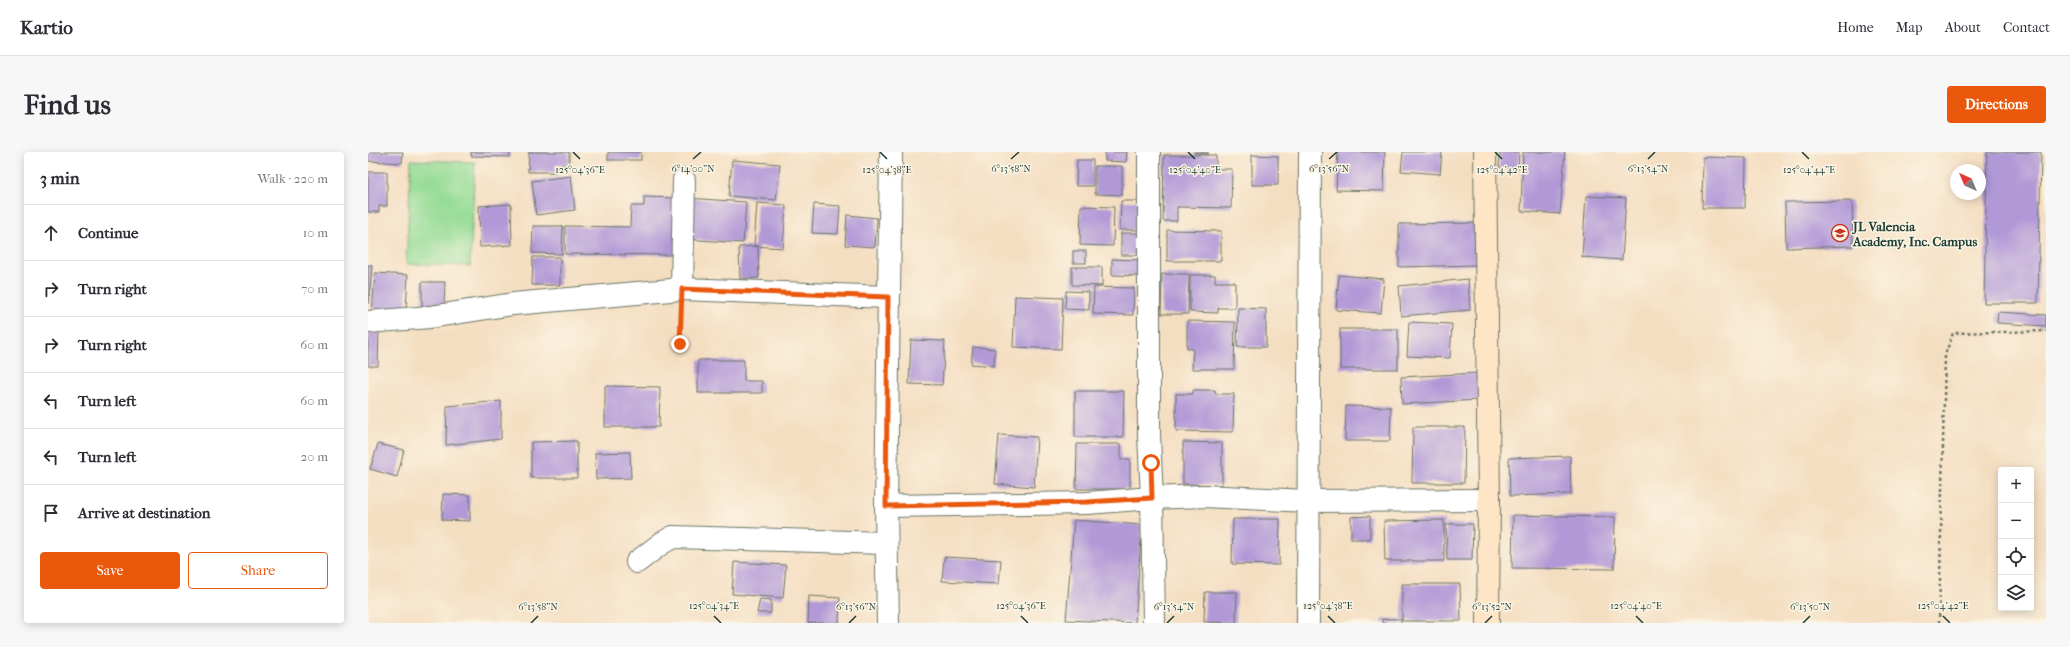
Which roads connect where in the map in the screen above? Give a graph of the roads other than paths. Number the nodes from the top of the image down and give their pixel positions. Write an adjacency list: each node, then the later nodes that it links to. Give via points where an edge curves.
1 (891, 152): 7 (street)
2 (1149, 152): 9 (street, via 1149,435)
3 (1310, 152): 11 (street)
4 (1485, 152): 10 (street)
5 (684, 180): 6 (street)
6 (682, 289): 7 (street); 8 (street, via 513,304 430,317)
7 (888, 297): 12 (street)
8 (368, 322)
9 (1152, 498): 11 (street, via 1203,496); 12 (street, via 1079,503); 16 (street)
10 (1489, 500): 11 (street); 18 (street)
11 (1309, 501): 17 (street)
12 (886, 506): 13 (street)
13 (886, 543): 14 (street, via 673,537); 15 (street)
14 (637, 562)
15 (888, 623)
16 (1154, 623)
17 (1308, 623)
18 (1488, 623)

